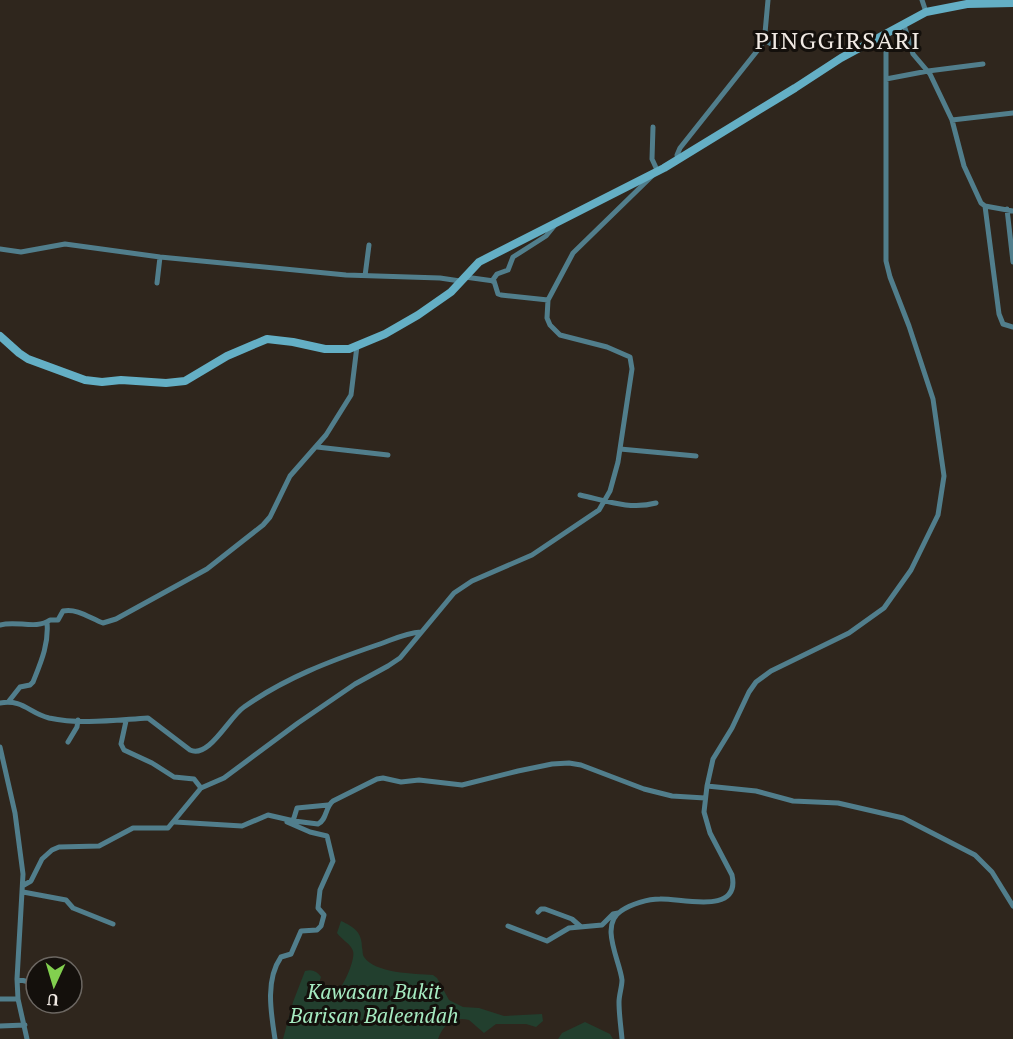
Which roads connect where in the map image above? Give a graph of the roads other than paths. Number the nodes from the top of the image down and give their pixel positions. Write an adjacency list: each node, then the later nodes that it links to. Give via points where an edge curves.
1 (768, 0): 7 (street)
2 (922, 0): 4 (street)
3 (1013, 3): 4 (street, via 967,4)
4 (926, 12): 5 (street)
5 (904, 25): 6 (street); 10 (street, via 914,54)
6 (886, 35): 11 (street); 15 (street, via 841,58)
7 (764, 40): 8 (street); 15 (street, via 680,148)
8 (779, 48)
9 (983, 64): 10 (street)
10 (928, 71): 11 (street); 13 (street)
11 (886, 79): 48 (street, via 886,261 933,399 944,476 938,515 911,570 884,608 849,633 756,682 713,759)
12 (1013, 113): 13 (street)
13 (952, 120): 17 (street, via 964,166)
14 (652, 127): 16 (street, via 652,159)
15 (678, 160): 16 (street)
16 (657, 172): 19 (street); 28 (street, via 573,253)
17 (985, 206): 18 (street); 29 (street, via 999,314 1003,324)
18 (1010, 210): 23 (street)
19 (556, 224): 25 (street, via 479,262); 26 (street, via 546,236 513,257 508,270)
20 (369, 245): 24 (street)
21 (0, 249): 22 (street, via 21,252 65,244)
22 (160, 257): 24 (street); 27 (street)
23 (1013, 262)
24 (365, 276): 25 (street)
25 (464, 279): 26 (street); 31 (street, via 418,315)
26 (492, 280): 28 (street, via 499,295)
27 (157, 283)
28 (548, 300): 33 (street, via 550,325 560,335 607,346 630,357 632,369)
29 (1013, 327)
30 (0, 336): 31 (street, via 28,359 85,380 102,382 185,381 227,356 267,339 325,349)
31 (357, 346): 32 (street, via 351,395)
32 (316, 447): 34 (street); 39 (street, via 290,476 270,517 207,569 117,619 103,623 67,610 58,620)
33 (620, 449): 35 (street); 37 (street)
34 (388, 455)
35 (696, 456)
36 (580, 495): 37 (street)
37 (606, 500): 38 (street, via 623,506); 41 (street, via 591,516 540,550 454,593)
38 (657, 504)
39 (47, 622): 40 (street); 42 (street, via 49,634 33,682 20,687)
40 (0, 625)
41 (421, 632): 45 (street, via 359,650 291,678 238,711 201,751 190,750 148,718); 49 (street, via 400,658 355,684 224,778)
42 (9, 701): 43 (street); 44 (street, via 48,717)
43 (0, 703)
44 (78, 720): 45 (street); 46 (street)
45 (126, 721): 49 (street, via 121,744 124,750 174,777 194,779)
46 (68, 742)
47 (0, 747): 55 (street, via 15,813)
48 (707, 786): 50 (street); 56 (street, via 756,791 793,801 838,803 903,818 975,855 992,872)
49 (201, 788): 54 (street)
50 (705, 798): 51 (street, via 672,796 569,763 462,785 377,779); 58 (street, via 705,822 734,883 726,897 704,903 661,898)
51 (328, 805): 53 (street, via 297,808); 53 (street, via 320,823)
52 (266, 815): 53 (street); 54 (street, via 243,826); 69 (street, via 327,836 333,860 319,893 318,908 324,915 321,926 301,931 291,954 277,963 270,1000)
53 (293, 821)
54 (175, 822): 55 (street, via 168,828 129,830 99,846 51,850)
55 (24, 888): 59 (street, via 66,900 75,909); 62 (street)
56 (1013, 906)
57 (538, 912): 61 (street, via 545,909)
58 (618, 914): 61 (street, via 602,924); 70 (street, via 611,936 622,980)
59 (113, 924)
60 (508, 926): 61 (street, via 547,941)
61 (580, 926)
62 (17, 979): 63 (street); 65 (street)
63 (24, 981)
64 (0, 999): 65 (street)
65 (18, 999): 66 (street)
66 (25, 1025): 67 (street); 68 (street)
67 (0, 1026)
68 (27, 1039)
69 (275, 1039)
70 (622, 1039)

